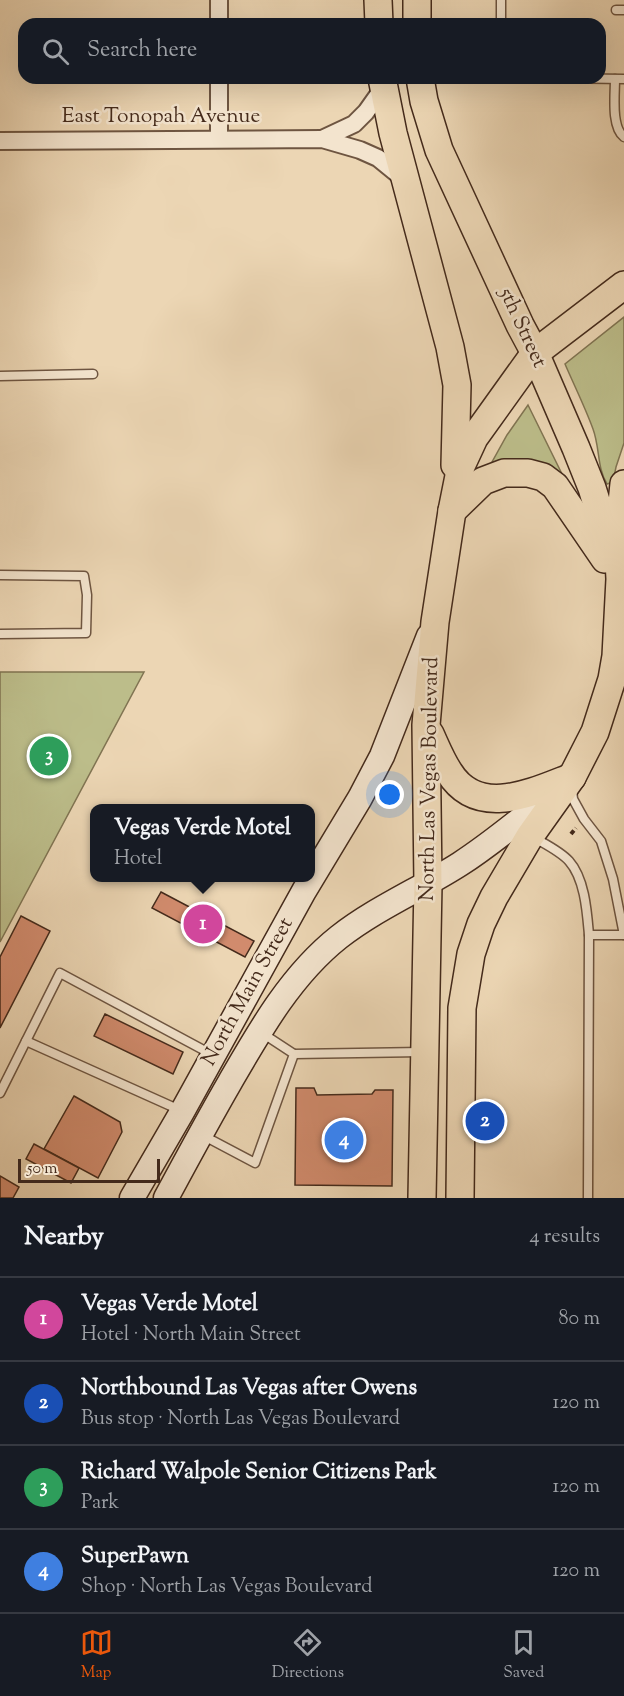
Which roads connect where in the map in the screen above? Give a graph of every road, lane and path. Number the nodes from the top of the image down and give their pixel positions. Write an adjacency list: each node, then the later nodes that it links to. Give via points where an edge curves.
1 (219, 0): 5 (street)
2 (378, 0): 6 (main road)
3 (417, 0): 7 (main road)
4 (501, 0): 8 (lane)
5 (219, 18)
6 (379, 18)
7 (417, 18)
8 (501, 18)
9 (620, 79): 14 (lane, via 615,118)
10 (219, 84): 15 (street)
11 (381, 84): 16 (street, East Tonopah Avenue, via 366,112 354,124)
12 (382, 84): 18 (main road)
13 (421, 84): 20 (main road, 5th Street, via 440,150)
14 (624, 137)
15 (219, 139): 16 (street, East Tonopah Avenue); 17 (street, East Tonopah Avenue)
16 (322, 139): 18 (street, East Tonopah Avenue, via 378,158)
17 (0, 141)
18 (405, 181): 24 (main road, via 457,385)
19 (624, 285): 20 (main road, North Las Vegas Boulevard)
20 (535, 353): 24 (main road, North Las Vegas Boulevard, via 474,438 461,466); 27 (main road, 5th Street, via 592,488)
21 (93, 374): 22 (lane)
22 (0, 376)
23 (624, 484): 25 (main road)
24 (452, 512): 27 (main road, via 483,482 504,473 543,477 555,486); 28 (main road, North Las Vegas Boulevard)
25 (621, 540): 27 (main road)
26 (0, 575): 29 (lane, via 84,576 87,595 86,633)
27 (620, 579): 31 (main road, via 612,679 595,732)
28 (435, 621): 30 (main road, North Las Vegas Boulevard); 35 (main road, North Main Street, via 382,756)
29 (0, 634)
30 (426, 725): 31 (main road, via 449,773 480,797 508,798); 37 (main road, North Las Vegas Boulevard)
31 (572, 777): 34 (main road); 37 (main road, North Main Street, via 507,831); 39 (lane, via 573,799 602,841)
32 (576, 827): 33 (path)
33 (571, 834)
34 (530, 836): 38 (lane, via 570,862 585,900); 51 (main road, via 494,897 471,954 462,1008)
35 (315, 873)
36 (309, 882): 44 (main road, North Main Street)
37 (428, 884): 40 (main road, North Main Street, via 339,937 306,968); 42 (main road, North Las Vegas Boulevard)
38 (589, 935): 39 (lane); 52 (lane)
39 (624, 935)
40 (259, 1031): 43 (lane); 47 (main road, North Main Street)
41 (26, 1041): 44 (lane, via 60,973); 45 (lane); 46 (lane)
42 (424, 1052): 43 (lane); 50 (main road, North Las Vegas Boulevard)
43 (294, 1054): 47 (lane, via 255,1163)
44 (213, 1055): 46 (main road, North Main Street)
45 (0, 1093)
46 (182, 1112): 48 (main road, North Main Street)
47 (201, 1134): 49 (main road, North Main Street)
48 (132, 1198)
49 (166, 1198)
50 (422, 1198)
51 (460, 1198)
52 (588, 1198)

